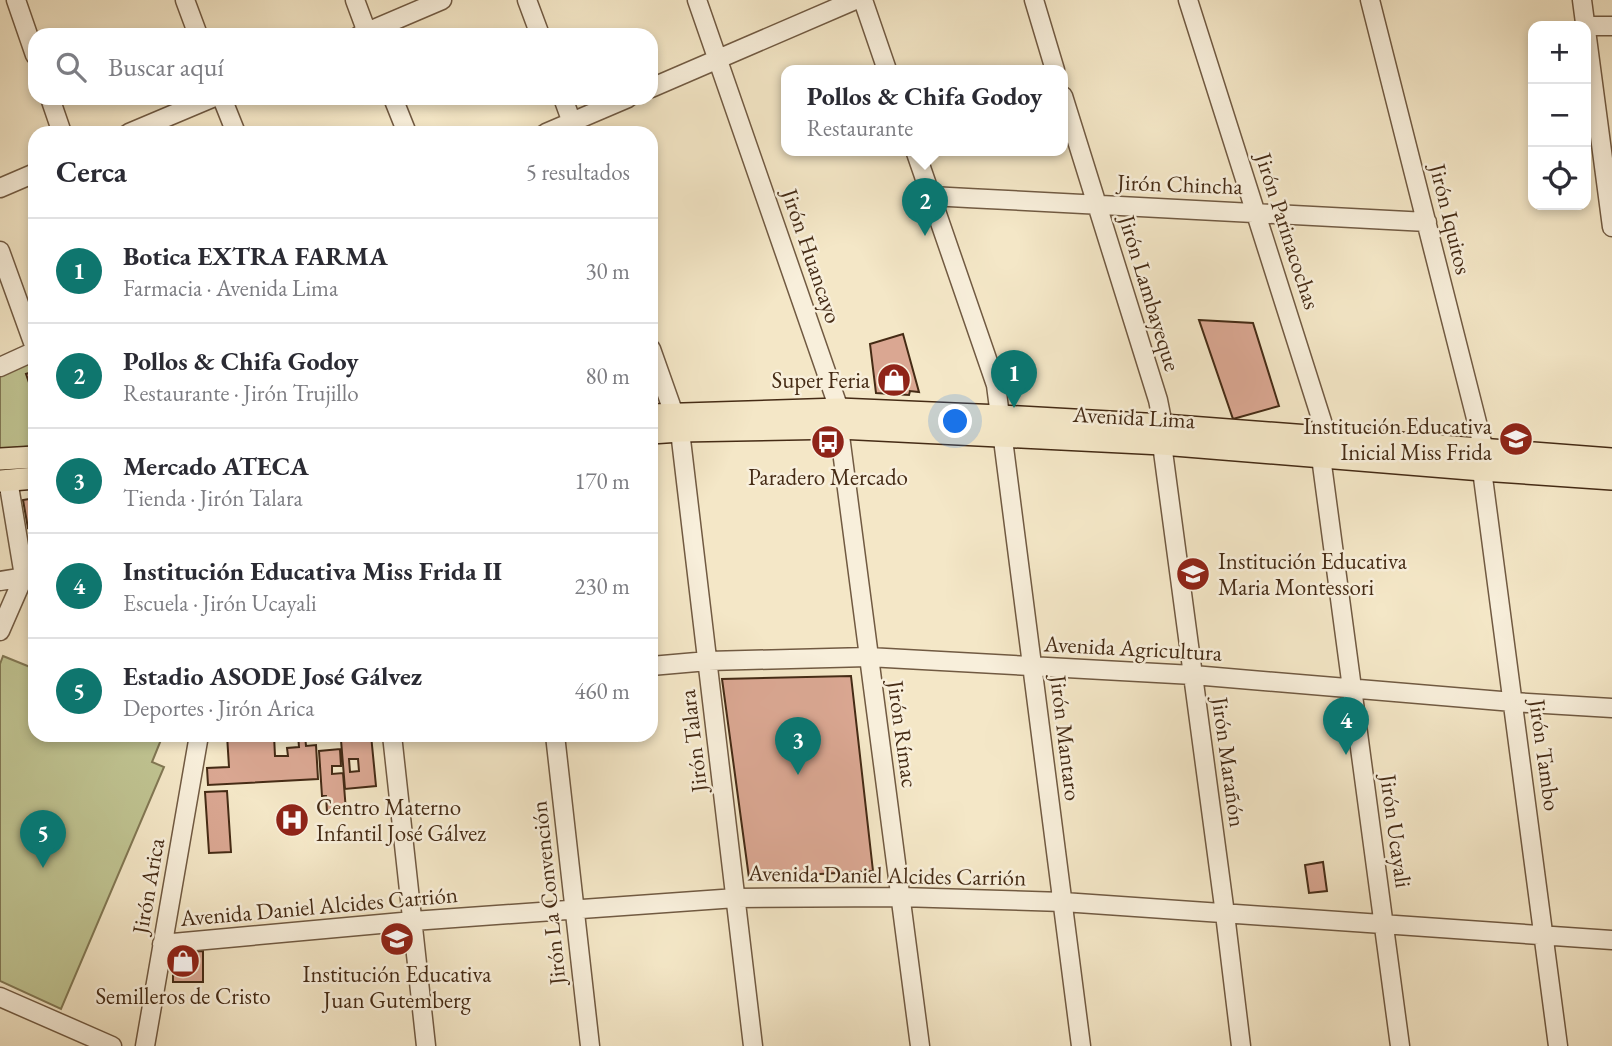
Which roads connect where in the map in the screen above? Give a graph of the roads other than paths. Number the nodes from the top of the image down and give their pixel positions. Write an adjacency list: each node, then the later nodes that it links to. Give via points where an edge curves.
1 (16, 0): 20 (street)
2 (185, 0): 16 (street)
3 (355, 0): 17 (street)
4 (442, 0): 18 (street)
5 (527, 0): 19 (street)
6 (697, 0): 21 (street, Jirón Huancayo)
7 (855, 0): 21 (street)
8 (863, 0): 22 (street)
9 (1034, 0): 23 (street)
10 (1188, 0): 44 (street, Jirón Parinacochas)
11 (1370, 0): 45 (street, Jirón Iquitos)
12 (1582, 0): 13 (street)
13 (1585, 21)
14 (1591, 26): 15 (street)
15 (1612, 26)
16 (195, 28)
17 (363, 28)
18 (379, 28)
19 (537, 28)
20 (28, 35)
21 (717, 60): 25 (street); 53 (street, Jirón Huancayo)
22 (885, 65)
23 (1054, 65)
24 (1591, 65): 46 (street)
25 (658, 85)
26 (52, 105): 33 (street)
27 (195, 105): 34 (street)
28 (225, 105): 35 (street)
29 (396, 105): 36 (street)
30 (566, 105): 37 (street)
31 (615, 105): 38 (street)
32 (1068, 112): 43 (street, Jirón Lambayeque)
33 (60, 126)
34 (146, 126)
35 (233, 126)
36 (404, 126)
37 (574, 126)
38 (576, 126)
39 (917, 156): 42 (street, Jirón Mantaro)
40 (28, 176): 41 (street)
41 (0, 188)
42 (930, 196): 43 (street, Jirón Chincha); 55 (street, Jirón Mantaro, via 996,385)
43 (1097, 205): 44 (street, Jirón Chincha); 57 (street, Jirón Lambayeque, via 1158,400)
44 (1256, 212): 45 (street, Jirón Chincha); 58 (street, Jirón Parinacochas)
45 (1427, 222): 62 (street, Jirón Iquitos)
46 (1612, 227)
47 (2, 261): 48 (street)
48 (28, 330)
49 (28, 353): 50 (street)
50 (0, 367)
51 (658, 369): 54 (street, Jirón Talara)
52 (658, 417): 54 (main road, Avenida Lima)
53 (839, 419): 54 (main road, Avenida Lima); 55 (main road, Avenida Lima); 71 (street, Jirón Rímac)
54 (677, 422): 56 (main road, Avenida Lima); 72 (street, Jirón Talara)
55 (1002, 426): 57 (main road, Avenida Lima); 74 (street, Jirón Mantaro)
56 (658, 430)
57 (1162, 435): 58 (main road, Avenida Lima); 75 (street, Jirón Marañón)
58 (1324, 447): 62 (main road, Avenida Lima); 76 (street, Jirón Ucayali)
59 (28, 457): 60 (main road)
60 (0, 459)
61 (1612, 459): 62 (main road, Avenida Lima)
62 (1483, 460): 64 (main road, Avenida Lima); 77 (street, Jirón Tambo)
63 (28, 479): 65 (main road)
64 (1612, 479)
65 (4, 481): 66 (street)
66 (28, 569)
67 (28, 576): 69 (street)
68 (28, 580): 70 (street)
69 (0, 581)
70 (0, 631)
71 (869, 657): 72 (street, Avenida Agricultura); 74 (street, Avenida Agricultura); 82 (street, Jirón Rímac)
72 (708, 661): 73 (street, Avenida Agricultura); 83 (street, Jirón Talara)
73 (658, 665)
74 (1032, 666): 75 (street, Avenida Agricultura); 84 (street, Jirón Mantaro)
75 (1192, 675): 76 (street, Avenida Agricultura); 86 (street, Jirón Marañón)
76 (1352, 688): 77 (street, Avenida Agricultura); 88 (street, Jirón Ucayali)
77 (1513, 702): 78 (street, Avenida Agricultura); 89 (street, Jirón Tambo)
78 (1612, 708)
79 (198, 742): 91 (street, Jirón Arica)
80 (393, 742): 87 (street)
81 (556, 742): 85 (street, Jirón La Convención)
82 (900, 897): 83 (street, Avenida Daniel Alcides Carrión); 84 (street, Avenida Daniel Alcides Carrión); 98 (street, Jirón Rímac)
83 (736, 898): 85 (street, Avenida Daniel Alcides Carrión); 97 (street, Jirón Talara)
84 (1063, 902): 86 (street, Avenida Daniel Alcides Carrión); 99 (street, Jirón Mantaro)
85 (575, 910): 87 (street, Avenida Daniel Alcides Carrión); 96 (street, Jirón La Convención)
86 (1225, 914): 88 (street, Avenida Daniel Alcides Carrión); 100 (street, Jirón Marañón)
87 (413, 921): 91 (street, Avenida Daniel Alcides Carrión); 95 (street)
88 (1383, 925): 89 (street, Avenida Daniel Alcides Carrión); 101 (street, Jirón Ucayali)
89 (1545, 935): 90 (street, Avenida Daniel Alcides Carrión); 102 (street, Jirón Tambo)
90 (1612, 940)
91 (162, 944): 94 (street, Jirón Arica)
92 (0, 997): 93 (street)
93 (112, 1046)
94 (145, 1046)
95 (426, 1046)
96 (590, 1046)
97 (752, 1046)
98 (920, 1046)
99 (1081, 1046)
100 (1241, 1046)
101 (1400, 1046)
102 (1558, 1046)

